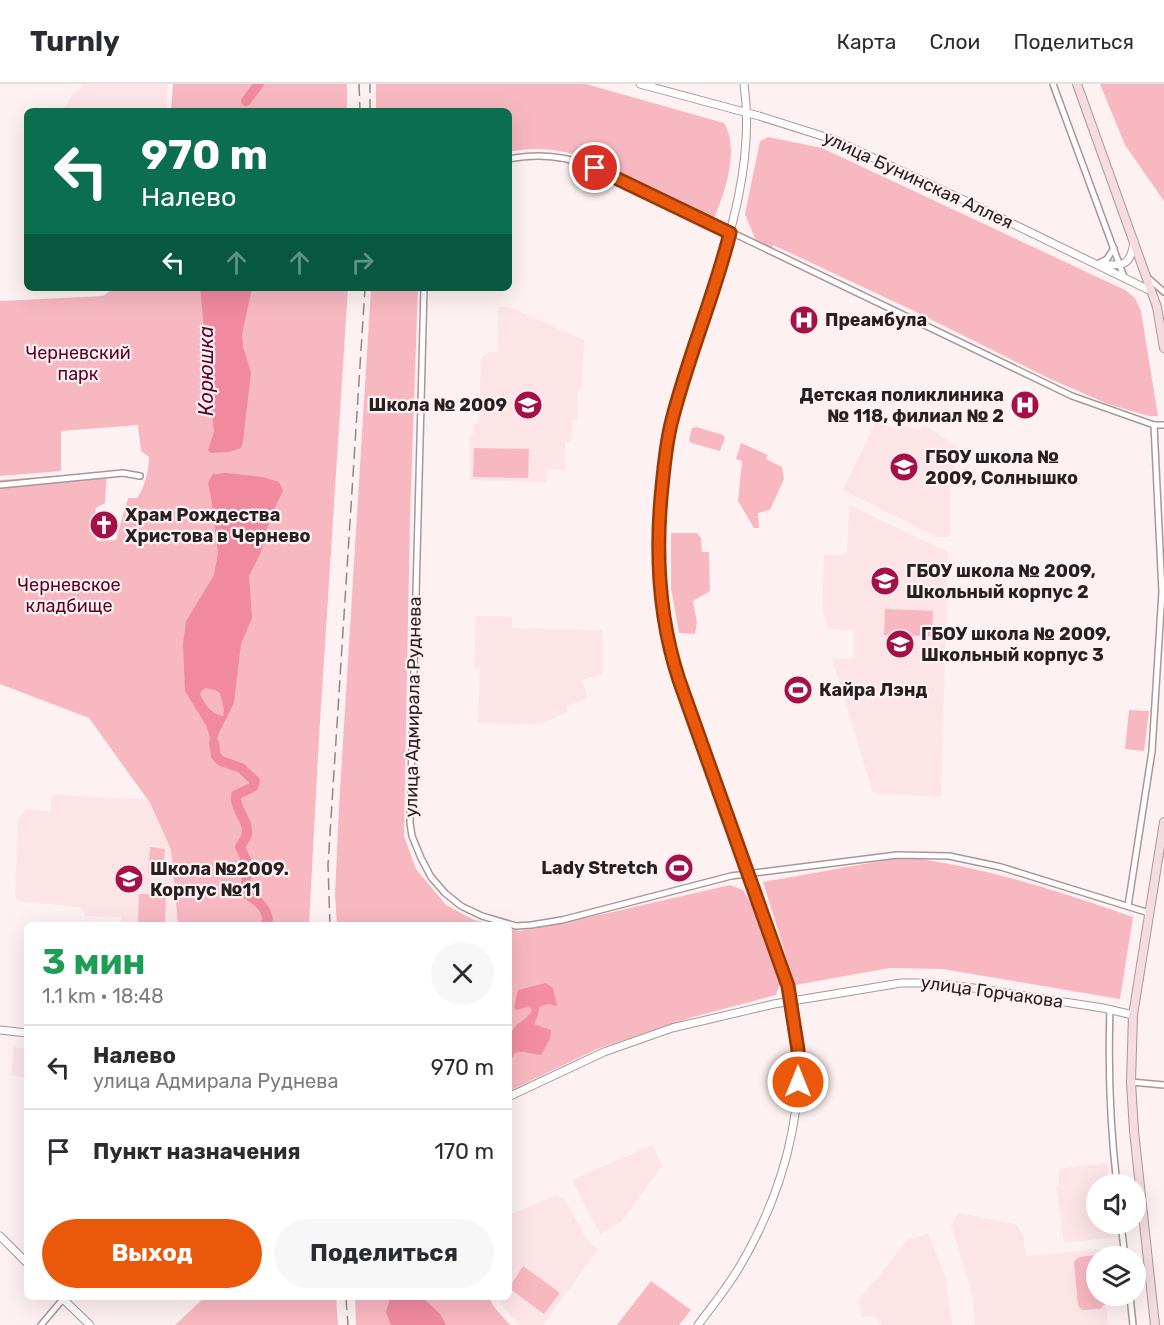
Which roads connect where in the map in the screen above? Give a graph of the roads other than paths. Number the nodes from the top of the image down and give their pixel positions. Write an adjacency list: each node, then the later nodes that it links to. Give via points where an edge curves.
1 (640, 84): 5 (street, улица Бунинская Аллея)
2 (744, 84): 5 (street)
3 (1053, 84): 9 (street)
4 (1077, 84): 8 (main road)
5 (746, 112): 7 (street, via 744,165); 10 (street, улица Бунинская Аллея, via 835,140)
6 (512, 158): 7 (street, via 544,154 580,161)
7 (730, 233): 19 (street, via 1072,396); 24 (street, via 671,423 657,528 657,559 671,657)
8 (1134, 239): 11 (street, via 1131,257); 12 (main road)
9 (1114, 248): 10 (street, via 1107,259); 11 (street)
10 (1096, 263): 11 (street); 13 (street, улица Бунинская Аллея)
11 (1119, 264): 13 (street)
12 (1146, 275): 15 (main road); 16 (street)
13 (1124, 277): 15 (street, улица Бунинская Аллея)
14 (424, 291): 27 (street, улица Адмирала Руднева, via 409,808 412,836 431,877 461,906)
15 (1151, 291): 17 (main road)
16 (1164, 292)
17 (1163, 335): 18 (main road)
18 (1164, 348)
19 (1154, 425): 20 (street); 25 (street, via 1162,592 1152,751)
20 (1164, 425)
21 (140, 476): 22 (street, via 123,473)
22 (0, 485)
23 (1164, 822): 26 (main road)
24 (748, 874): 25 (street, улица Адмирала Руднева, via 897,855 949,856 1001,867); 28 (street, улица Адмирала Руднева, via 562,920); 29 (street)
25 (1128, 906): 26 (street, улица Адмирала Руднева)
26 (1149, 913): 31 (main road)
27 (504, 922)
28 (512, 924)
29 (791, 1001): 30 (street, улица Горчакова, via 914,982 981,988); 36 (street, улица Горчакова, via 663,1031 604,1052); 45 (street, via 798,1082 796,1117 784,1167 774,1199 740,1268)
30 (1110, 1009): 31 (street, улица Горчакова); 37 (street, via 1108,1055)
31 (1133, 1015): 34 (main road)
32 (0, 1030): 33 (street)
33 (24, 1033)
34 (1131, 1082): 35 (street); 47 (main road)
35 (1164, 1085)
36 (512, 1095)
37 (1116, 1174)
38 (0, 1236): 39 (street)
39 (24, 1260)
40 (60, 1300): 43 (street)
41 (64, 1300): 44 (street)
42 (1131, 1306): 46 (street)
43 (41, 1325)
44 (90, 1325)
45 (698, 1325)
46 (1133, 1325)
47 (1155, 1325)

